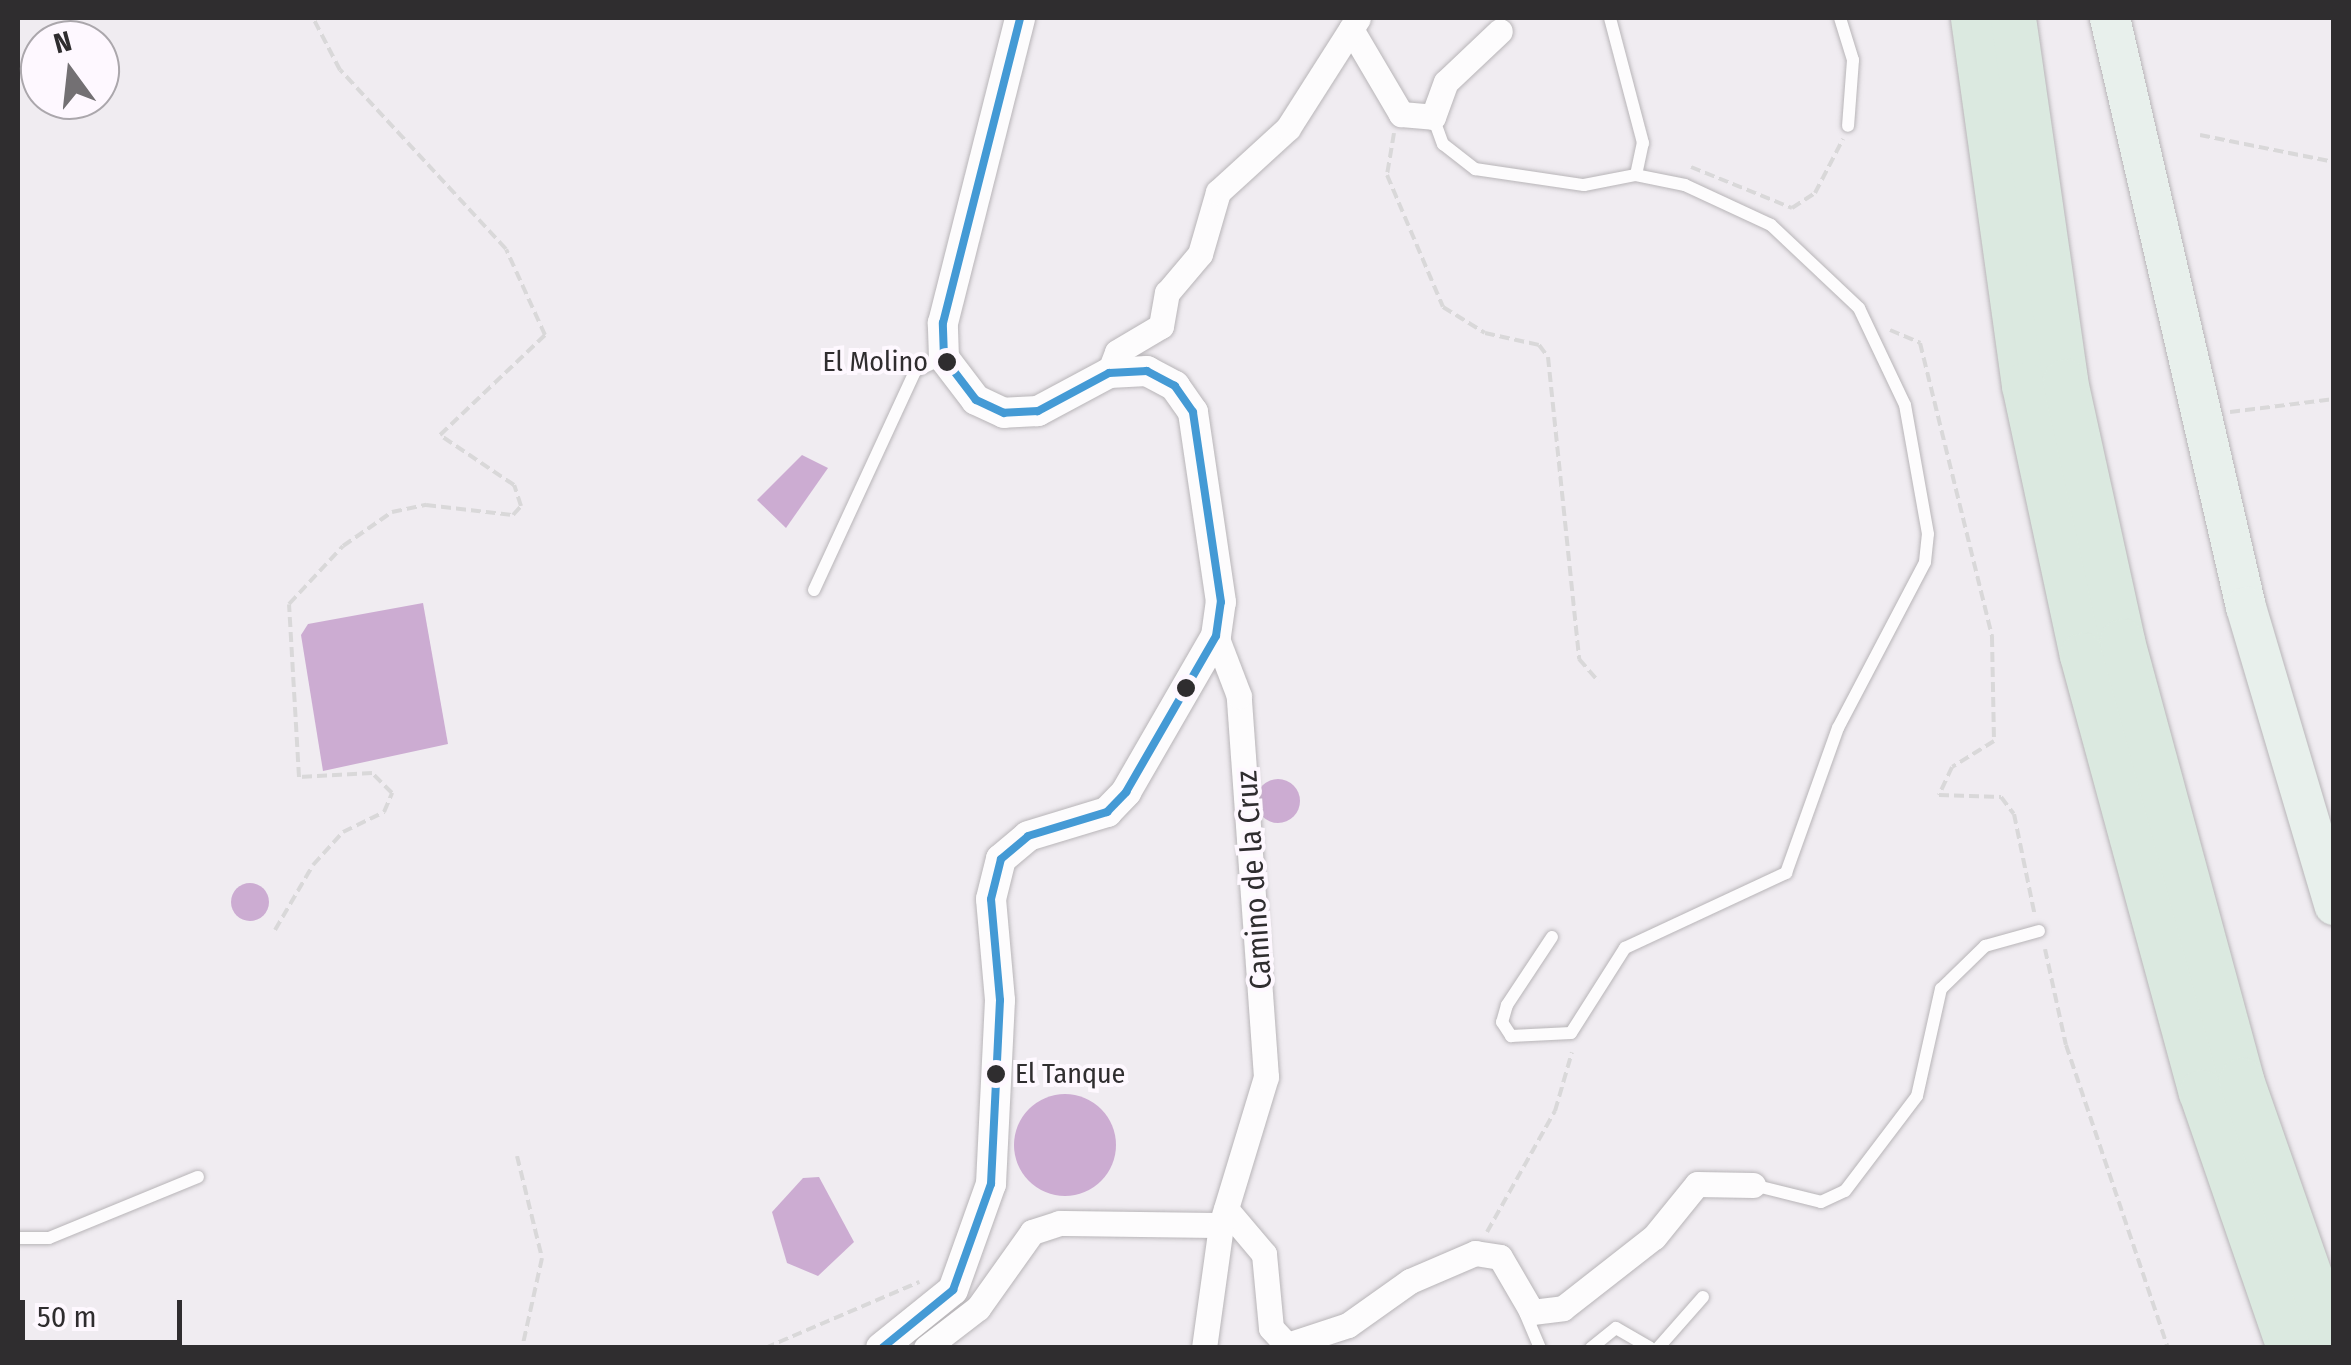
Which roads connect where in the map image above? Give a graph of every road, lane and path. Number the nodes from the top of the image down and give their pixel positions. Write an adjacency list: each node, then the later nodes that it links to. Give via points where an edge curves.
1 (313, 18): 26 (path, via 340,70 506,249 544,334 476,391 440,436 514,485 521,506 512,515 426,504 392,512 343,546 290,604 300,777 372,773 392,794 384,812 343,832 312,865)
2 (1020, 18): 18 (street, via 943,324)
3 (1610, 18): 16 (lane, via 1643,143)
4 (1840, 18): 12 (lane, via 1853,60)
5 (1974, 18): 50 (highway, via 2024,385 2082,656 2201,1092)
6 (2013, 18): 39 (highway, via 2065,381 2122,642 2242,1080)
7 (2110, 18): 21 (main road)
8 (1355, 23): 10 (street); 19 (street, via 1288,128 1218,192 1200,254 1168,293 1161,326 1117,352)
9 (1500, 32): 11 (street, via 1446,82)
10 (1402, 114): 11 (street); 24 (path, via 1387,175 1443,307 1548,357 1578,660)
11 (1433, 118): 16 (lane, via 1443,144 1475,168 1584,185)
12 (1848, 126): 15 (path, via 1815,193 1792,208 1726,175)
13 (2200, 135): 14 (path)
14 (2334, 162)
15 (1683, 167)
16 (1636, 175): 17 (lane, via 1684,184 1771,225)
17 (1870, 330): 27 (path, via 1902,330 1920,343 1988,609 1994,740 1952,767 1938,795 2001,797 2008,806); 29 (lane, via 1905,405 1925,562 1838,728 1786,873 1625,948)
18 (944, 358): 19 (street, via 976,400 1004,413 1038,412); 22 (lane, via 915,371)
19 (1109, 374): 23 (street, Camino de la Cruz, via 1147,371 1175,386 1192,412 1221,602)
20 (2334, 399): 21 (path)
21 (2200, 418): 25 (main road)
22 (814, 590)
23 (1216, 636): 33 (street, Camino de la Cruz, via 1239,696 1266,1077); 42 (street, via 1107,812 1028,836 1000,859 991,900 1000,1017 991,1184 952,1290)
24 (1598, 682)
25 (2334, 905)
26 (275, 930)
27 (2040, 931): 32 (lane, via 1985,946 1941,989 1917,1096 1845,1192 1808,1201); 49 (path, via 2066,1045)
28 (1552, 937): 29 (lane, via 1502,1022 1511,1036)
29 (1571, 1032): 35 (path, via 1555,1111)
30 (517, 1156): 40 (path, via 542,1258)
31 (198, 1177): 34 (lane, via 50,1238)
32 (1753, 1185): 38 (street, via 1697,1184 1654,1237 1563,1308 1532,1312)
33 (1224, 1217): 35 (street, via 1264,1254 1277,1344 1348,1324 1410,1281); 43 (street, via 1058,1223 1032,1232 978,1308); 44 (street, Camino de la Cruz)
34 (18, 1238)
35 (1475, 1254): 38 (street, via 1500,1257)
36 (935, 1274): 41 (path, via 830,1327 789,1330)
37 (1703, 1298): 48 (lane)
38 (1520, 1302): 45 (lane)
39 (2334, 1345)
40 (522, 1348)
41 (766, 1348)
42 (881, 1348)
43 (926, 1348)
44 (1204, 1348)
45 (1540, 1348)
46 (1591, 1348): 47 (lane, via 1616,1328)
47 (1650, 1348)
48 (1658, 1348)
49 (2168, 1348)
50 (2289, 1348)

